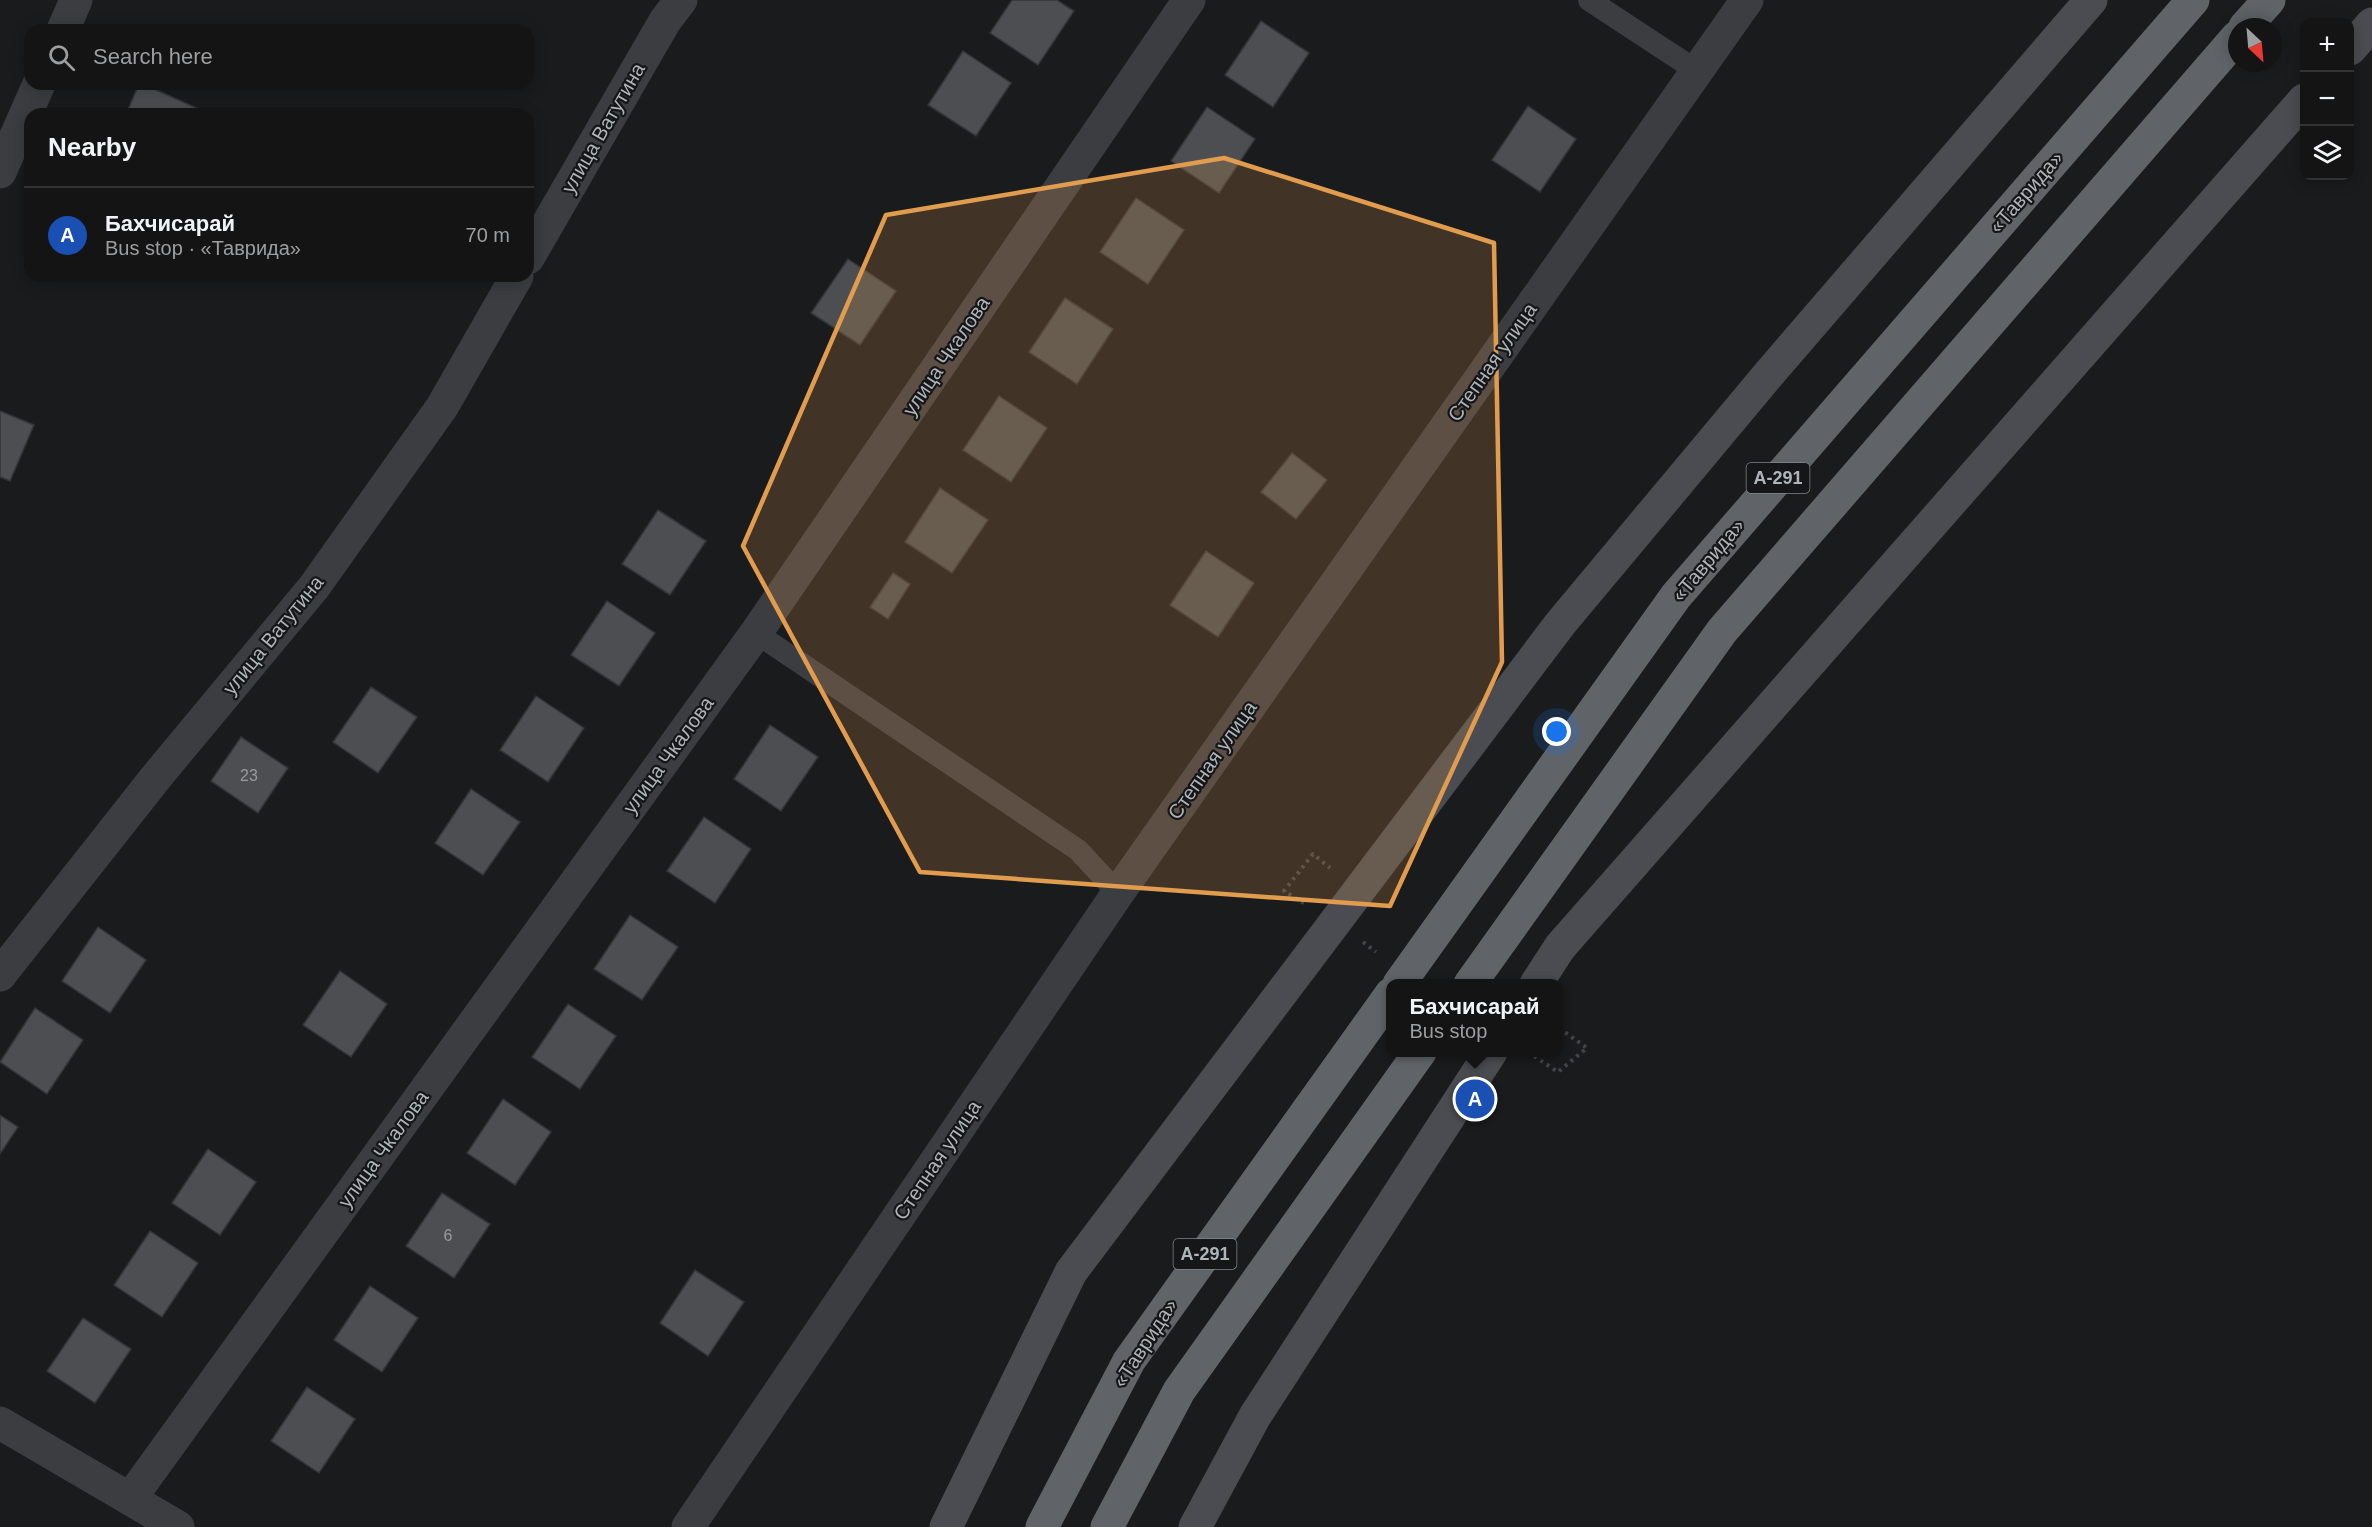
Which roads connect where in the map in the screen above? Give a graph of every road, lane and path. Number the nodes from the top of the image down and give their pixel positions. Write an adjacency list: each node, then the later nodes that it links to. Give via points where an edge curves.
1 (76, 0): 10 (street)
2 (681, 0): 22 (street, улица Ватутина, via 665,21)
3 (1190, 0): 24 (street, улица Чкалова)
4 (1589, 0): 16 (lane)
5 (1747, 0): 16 (street, Степная улица)
6 (2091, 0): 26 (main road, via 1560,624)
7 (2193, 0): 29 (highway, «Таврида» / А-291, via 1676,596)
8 (2269, 0): 9 (highway)
9 (2253, 18)
10 (66, 24)
11 (2372, 24): 12 (main road)
12 (2354, 44)
13 (2228, 47): 30 (highway, А-291, via 1722,631)
14 (2372, 48): 15 (lane)
15 (2354, 53)
16 (1697, 71): 27 (street, Степная улица)
17 (36, 90): 19 (street)
18 (2300, 105): 31 (main road, via 1560,947)
19 (28, 108)
20 (24, 118): 21 (street)
21 (0, 172)
22 (534, 248)
23 (515, 282): 28 (street, улица Ватутина, via 442,407 314,587 157,776)
24 (756, 633): 27 (lane, via 1078,850); 38 (street, улица Чкалова)
25 (1284, 891): 26 (path, via 1314,854)
26 (1358, 891): 41 (main road, via 1071,1272)
27 (1118, 893): 40 (street, Степная улица)
28 (0, 975)
29 (1403, 979)
30 (1474, 979)
31 (1539, 979)
32 (1386, 1001): 42 (highway, «Таврида» / А-291, via 1129,1360)
33 (1563, 1031): 36 (path, via 1587,1047 1558,1072)
34 (1417, 1057): 43 (highway, А-291, via 1179,1391)
35 (1488, 1057): 44 (main road, via 1255,1416)
36 (1534, 1057)
37 (0, 1423): 38 (street)
38 (130, 1499): 39 (street)
39 (178, 1527)
40 (688, 1527)
41 (946, 1527)
42 (1042, 1527)
43 (1107, 1527)
44 (1195, 1527)

